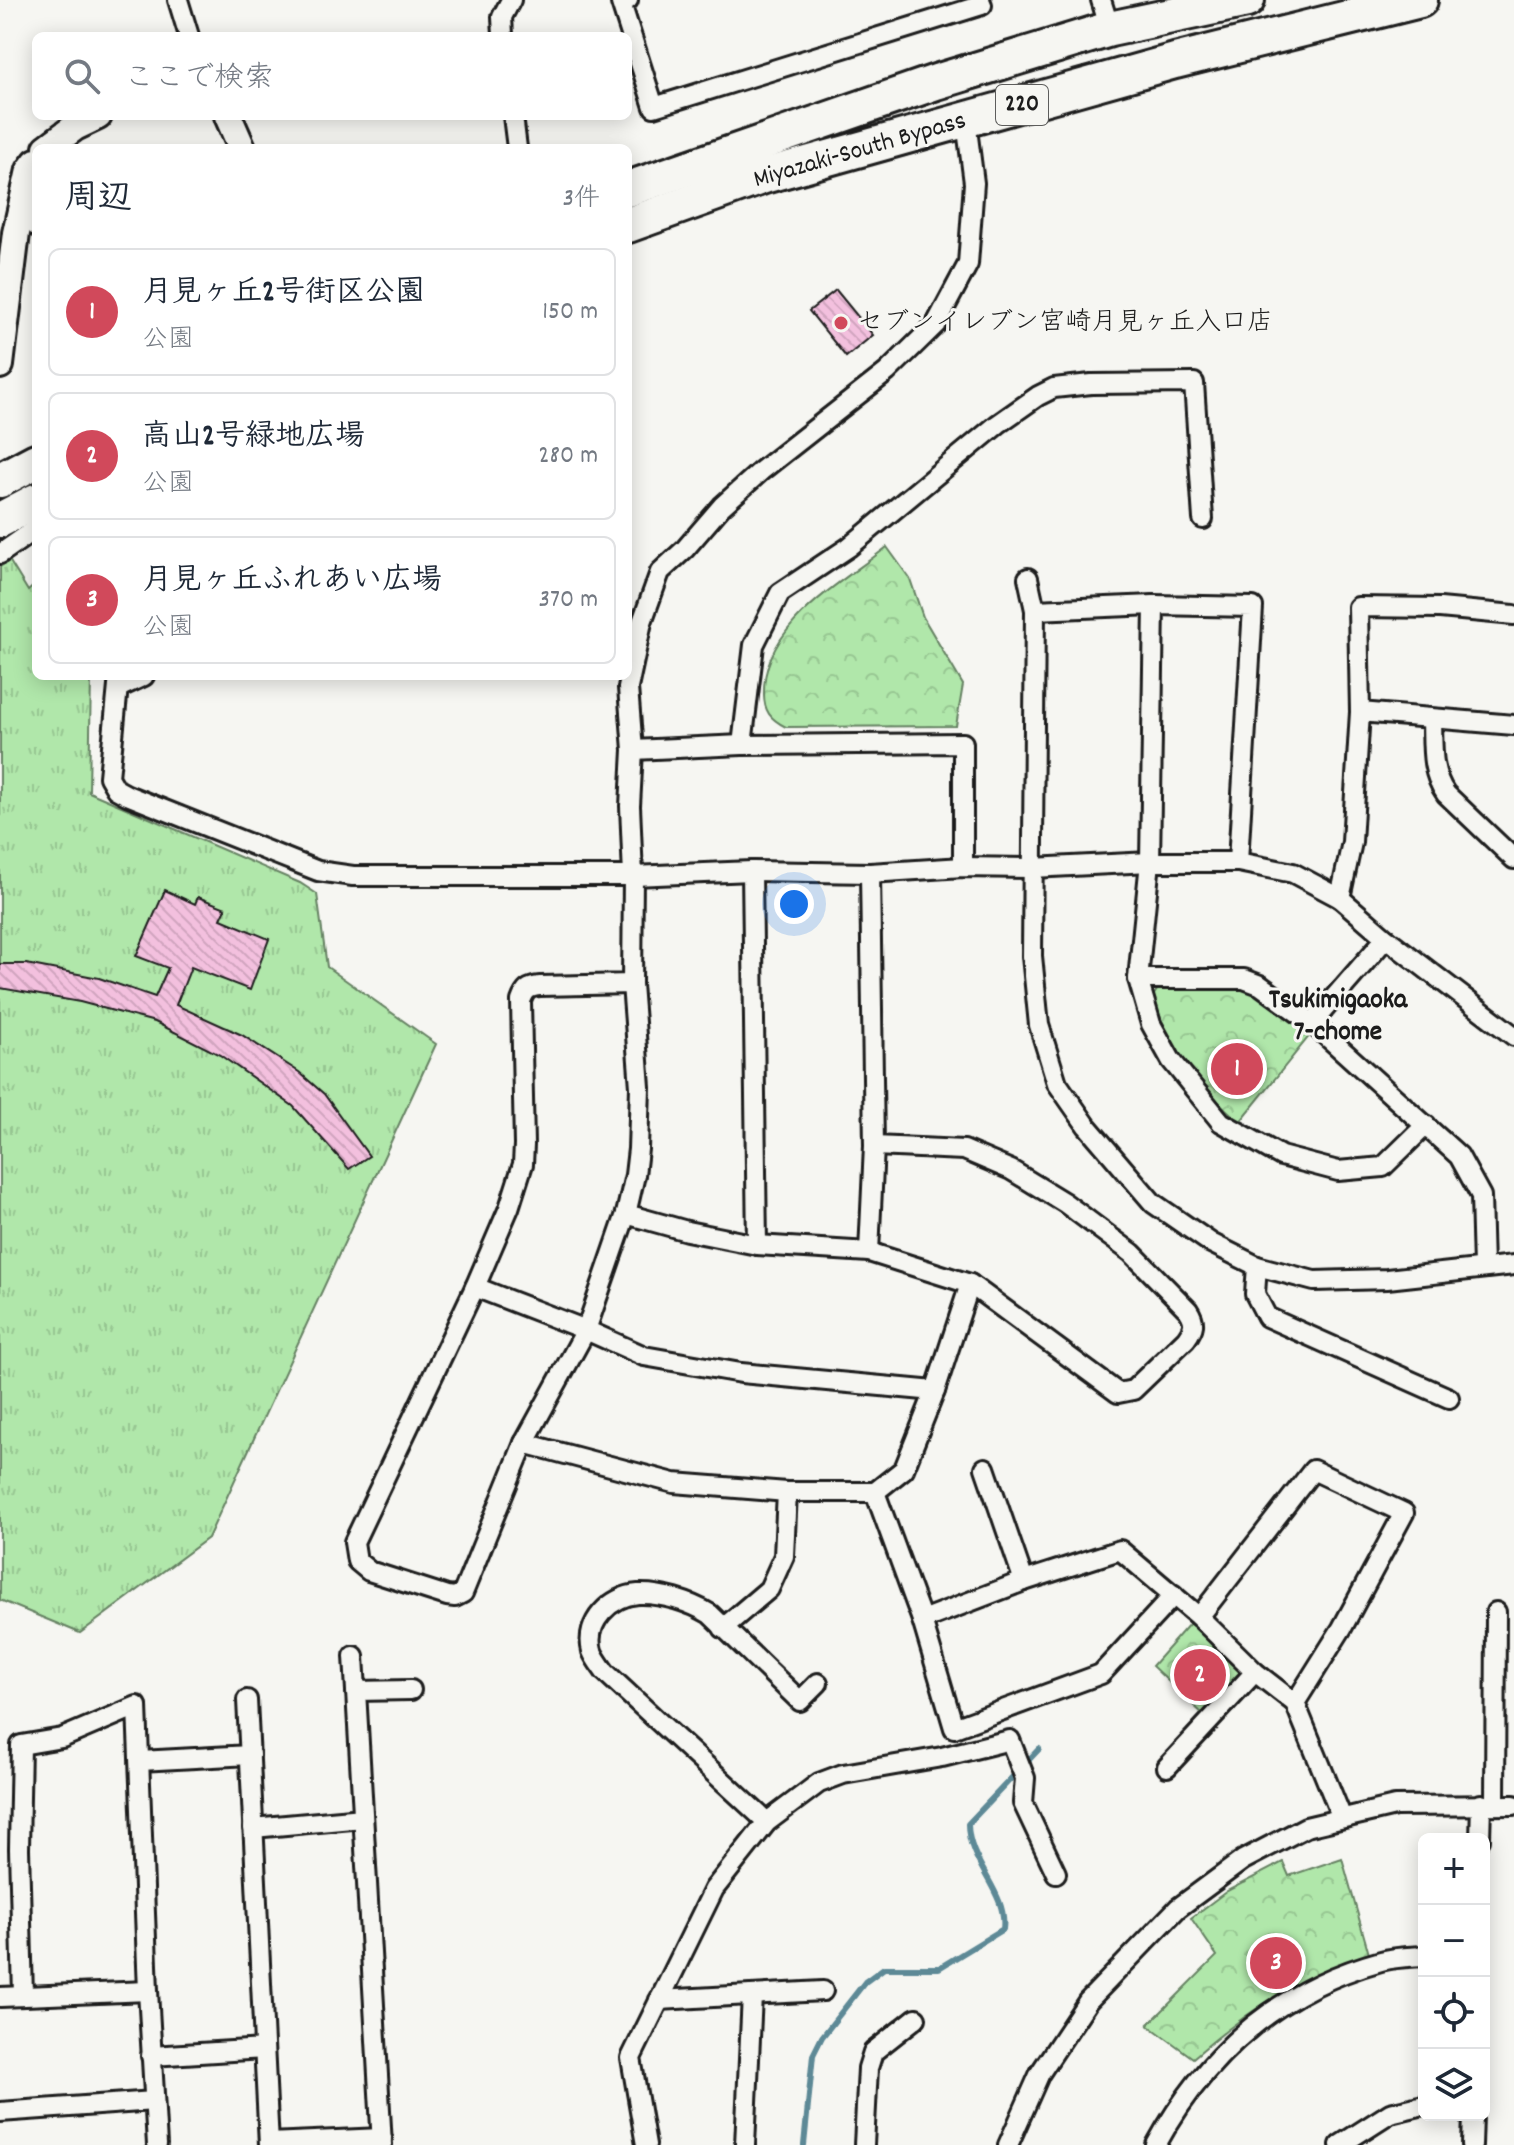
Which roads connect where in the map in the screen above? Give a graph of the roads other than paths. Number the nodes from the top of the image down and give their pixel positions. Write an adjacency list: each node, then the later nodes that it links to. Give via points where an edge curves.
1 (178, 0): 8 (street)
2 (511, 0): 9 (street, via 502,17)
3 (628, 0): 10 (street, via 621,3)
4 (980, 0): 11 (street, via 982,5 654,107)
5 (1247, 0): 7 (highway, Miyazaki-South Bypass / 220)
6 (1420, 0): 15 (highway, Miyazaki-South Bypass / 220, via 1175,61)
7 (1106, 14): 20 (highway, Miyazaki-South Bypass / 220, via 936,82)
8 (188, 32)
9 (503, 32)
10 (630, 32)
11 (632, 38)
12 (90, 120): 16 (street)
13 (230, 120): 17 (street)
14 (514, 120): 18 (street)
15 (966, 121): 23 (highway, Miyazaki-South Bypass / 220, via 764,176); 37 (street, via 974,183 968,264 936,324 887,372 722,506 660,572)
16 (52, 144)
17 (240, 144)
18 (516, 144)
19 (32, 167): 21 (street)
20 (632, 188)
21 (23, 197): 22 (street); 24 (street)
22 (32, 217)
23 (632, 224)
24 (4, 293): 25 (street)
25 (0, 365)
26 (32, 463): 27 (highway)
27 (0, 480)
28 (32, 503): 30 (highway)
29 (1203, 519): 43 (street, via 1194,383 1054,388 998,424 849,547 780,593 754,645)
30 (0, 520)
31 (32, 532): 32 (street)
32 (0, 554)
33 (1028, 578): 35 (street)
34 (1154, 605): 35 (street); 46 (street); 47 (street, via 1253,607)
35 (1035, 610): 49 (street)
36 (1514, 615): 40 (street, via 1358,607)
37 (632, 669)
38 (630, 680): 44 (street)
39 (119, 682): 52 (street, via 109,777 116,789 318,871 353,876)
40 (1360, 712): 41 (street); 53 (street, via 1352,842)
41 (1432, 719): 42 (street); 45 (street, via 1438,783)
42 (1514, 725)
43 (742, 745): 44 (street); 48 (street, via 963,743)
44 (633, 750): 52 (street)
45 (1514, 859)
46 (1150, 862): 47 (street); 49 (street); 55 (street)
47 (1238, 862): 53 (street, via 1293,873)
48 (963, 867): 49 (street); 51 (street)
49 (1032, 868): 65 (street, via 1039,1025 1057,1083 1153,1203 1211,1243)
50 (752, 871): 51 (street); 52 (street); 62 (street)
51 (870, 873): 60 (street)
52 (633, 876): 56 (street)
53 (1340, 898): 54 (street)
54 (1386, 938): 57 (street); 58 (street)
55 (1138, 979): 57 (street, via 1244,979); 59 (street, via 1151,1024 1171,1060 1221,1122 1281,1156 1338,1171 1383,1167)
56 (632, 984): 61 (street, via 640,1087 638,1149); 68 (street, via 540,986 525,991 523,1164)
57 (1312, 1023): 59 (street)
58 (1514, 1036)
59 (1426, 1125): 66 (street, via 1459,1156 1481,1196)
60 (874, 1146): 63 (street); 67 (street, via 964,1150 1011,1170 1132,1253 1188,1310 1193,1329 1133,1390 1118,1393)
61 (626, 1214): 62 (street); 69 (street)
62 (757, 1245): 63 (street)
63 (869, 1252): 67 (street)
64 (1514, 1265): 66 (street)
65 (1257, 1266): 66 (street, via 1314,1281 1387,1279); 71 (street, via 1255,1294 1267,1317)
66 (1483, 1267)
67 (970, 1284): 70 (street)
68 (475, 1287): 69 (street); 72 (street, via 354,1542 357,1561 369,1571 459,1596)
69 (586, 1330): 70 (street, via 644,1356 701,1368); 72 (street)
70 (935, 1391): 75 (street, via 904,1469)
71 (1449, 1398)
72 (524, 1443): 74 (street, via 674,1483)
73 (985, 1468): 76 (street)
74 (787, 1492): 75 (street); 81 (street, via 784,1556 769,1589)
75 (875, 1492): 80 (street)
76 (1024, 1581): 77 (street, via 1120,1550); 80 (street)
77 (1174, 1595): 79 (street); 80 (street, via 1101,1674 954,1728)
78 (1496, 1612): 92 (street)
79 (1199, 1617): 83 (street); 88 (street, via 1313,1470 1404,1513)
80 (922, 1620)
81 (723, 1628): 84 (street, via 800,1701); 96 (street, via 697,1606 648,1594 627,1596 597,1618 591,1649 605,1672)
82 (354, 1656): 86 (street)
83 (1255, 1672): 88 (street); 91 (street)
84 (818, 1683)
85 (411, 1690): 86 (street)
86 (356, 1691): 94 (street)
87 (247, 1700): 89 (street)
88 (1295, 1703): 95 (street)
89 (250, 1755): 90 (street); 97 (street)
90 (140, 1761): 99 (street, via 137,1706 62,1738 21,1745); 102 (street)
91 (1167, 1767)
92 (1488, 1804): 93 (street); 95 (street, via 1395,1806); 98 (street)
93 (1514, 1805)
94 (363, 1818): 97 (street); 115 (street)
95 (1342, 1818): 121 (street, via 1306,1827 1243,1860 1178,1908 1088,2001 1040,2073)
96 (767, 1822): 100 (street, via 819,1783 843,1774 1010,1740 1025,1778 1023,1803); 107 (street, via 714,1889)
97 (253, 1828): 109 (street)
98 (1481, 1833)
99 (9, 1849): 104 (street)
100 (1056, 1873)
101 (1418, 1957): 122 (street, via 1383,1960 1307,1989 1240,2034 1191,2087)
102 (148, 1991): 104 (street); 110 (street)
103 (823, 1991): 105 (street)
104 (23, 1995): 106 (street)
105 (752, 1995): 107 (street); 119 (street)
106 (0, 1997)
107 (659, 2000): 118 (street, via 631,2058)
108 (916, 2018): 120 (street, via 873,2052)
109 (264, 2049): 110 (street); 116 (street)
110 (151, 2056): 111 (street)
111 (154, 2101): 113 (street); 117 (street)
112 (1418, 2106): 123 (street, via 1390,2113)
113 (0, 2112)
114 (1473, 2121): 124 (street)
115 (382, 2141): 116 (street)
116 (269, 2144)
117 (157, 2145)
118 (646, 2145)
119 (745, 2145)
120 (864, 2145)
121 (1008, 2145)
122 (1156, 2145)
123 (1340, 2145)
124 (1472, 2145)

